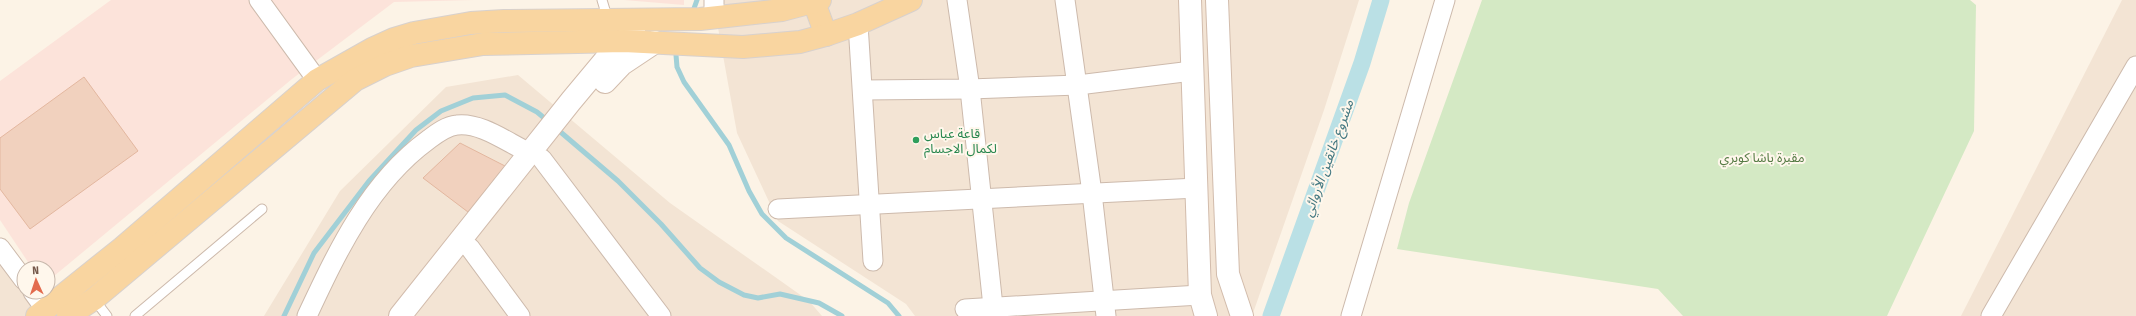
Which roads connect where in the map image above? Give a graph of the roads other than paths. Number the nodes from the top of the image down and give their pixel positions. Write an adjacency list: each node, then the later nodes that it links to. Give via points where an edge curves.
1 (259, 0): 18 (street)
2 (911, 0): 12 (main road)
3 (957, 0): 20 (street)
4 (1065, 0): 19 (street)
5 (1190, 0): 17 (main road)
6 (1217, 0): 34 (main road, via 1228,274)
7 (1445, 0): 52 (street)
8 (817, 1): 10 (main road, via 782,10); 13 (main road)
9 (605, 10): 11 (main road); 18 (main road, via 471,23 414,33 372,49)
10 (709, 12): 11 (main road, via 674,20)
11 (645, 20): 14 (main road)
12 (858, 24): 13 (main road); 21 (street)
13 (826, 36): 15 (main road, via 800,42 743,47)
14 (624, 41): 15 (main road); 22 (main road, via 606,59); 36 (main road, via 514,43 450,49 411,56 355,80)
15 (660, 42): 22 (main road, via 622,64)
16 (2136, 66): 53 (street)
17 (1192, 71): 19 (street); 24 (main road)
18 (317, 80): 41 (main road, via 122,248)
19 (1078, 84): 20 (street); 25 (street)
20 (970, 89): 21 (street); 26 (street)
21 (863, 90): 27 (street)
22 (576, 106): 23 (main road)
23 (539, 152): 30 (main road); 45 (street, via 467,125 449,127 417,147 372,196 352,228); 46 (main road); 49 (street)
24 (1197, 188): 25 (street); 35 (main road)
25 (1092, 193): 26 (street); 38 (street)
26 (981, 199): 27 (street); 40 (street)
27 (871, 204): 29 (street); 32 (street)
28 (262, 209): 44 (lane)
29 (778, 209)
30 (470, 248): 47 (main road); 48 (street)
31 (2, 255): 33 (street)
32 (873, 261)
33 (16, 271)
34 (1232, 288): 35 (main road); 51 (main road)
35 (1200, 295): 38 (street); 50 (main road)
36 (94, 299): 42 (main road); 43 (lane)
37 (36, 300): 41 (street)
38 (1105, 308): 40 (street)
39 (965, 309): 40 (street)
40 (993, 312)
41 (41, 313)
42 (68, 316)
43 (107, 316)
44 (135, 316)
45 (307, 316)
46 (400, 316)
47 (416, 316)
48 (520, 316)
49 (661, 316)
50 (1206, 316)
51 (1242, 316)
52 (1351, 316)
53 (1991, 316)

